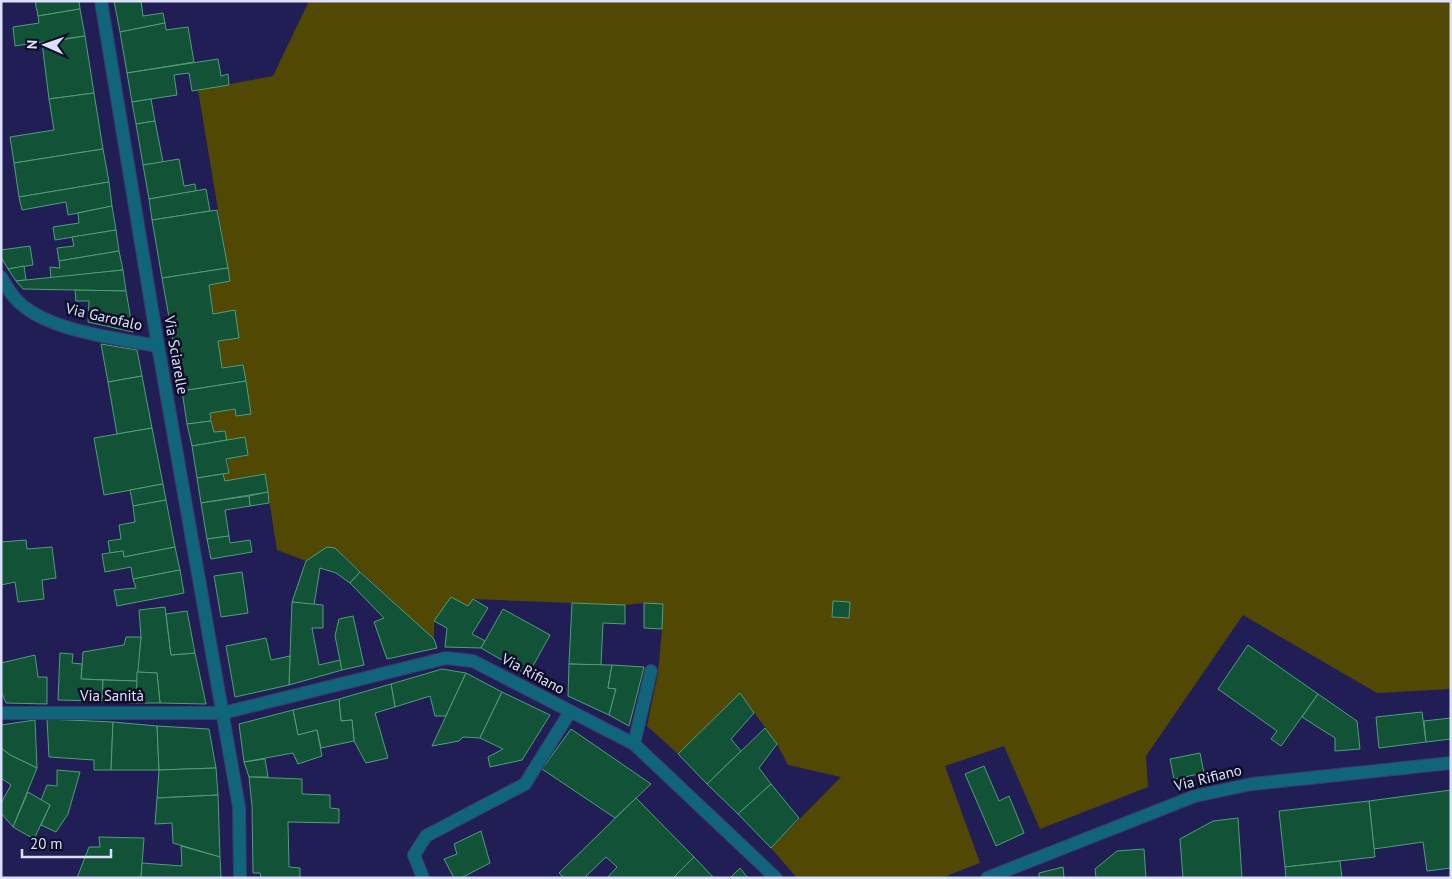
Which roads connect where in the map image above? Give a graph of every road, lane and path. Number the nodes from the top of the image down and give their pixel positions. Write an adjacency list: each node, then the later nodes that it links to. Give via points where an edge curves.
1 (101, 1): 3 (street, Via Sciarelle)
2 (1, 277): 3 (street, Via Garofalo, via 14,298 40,317 78,331)
3 (158, 346): 7 (street, Via Sciarelle)
4 (651, 672): 8 (street)
5 (570, 712): 7 (street, Via Rifiano, via 473,661 446,658); 8 (street, Via Rifiano); 11 (street, via 525,784 426,836 414,855)
6 (1, 713): 7 (street, Via Sanità)
7 (223, 713): 10 (street, Via Sciarelle, via 239,807)
8 (634, 744): 12 (street, Via Rifiano)
9 (1451, 763): 13 (street, Via Rifiano, via 1252,784 1195,796)
10 (240, 878)
11 (423, 878)
12 (776, 878)
13 (987, 878)

